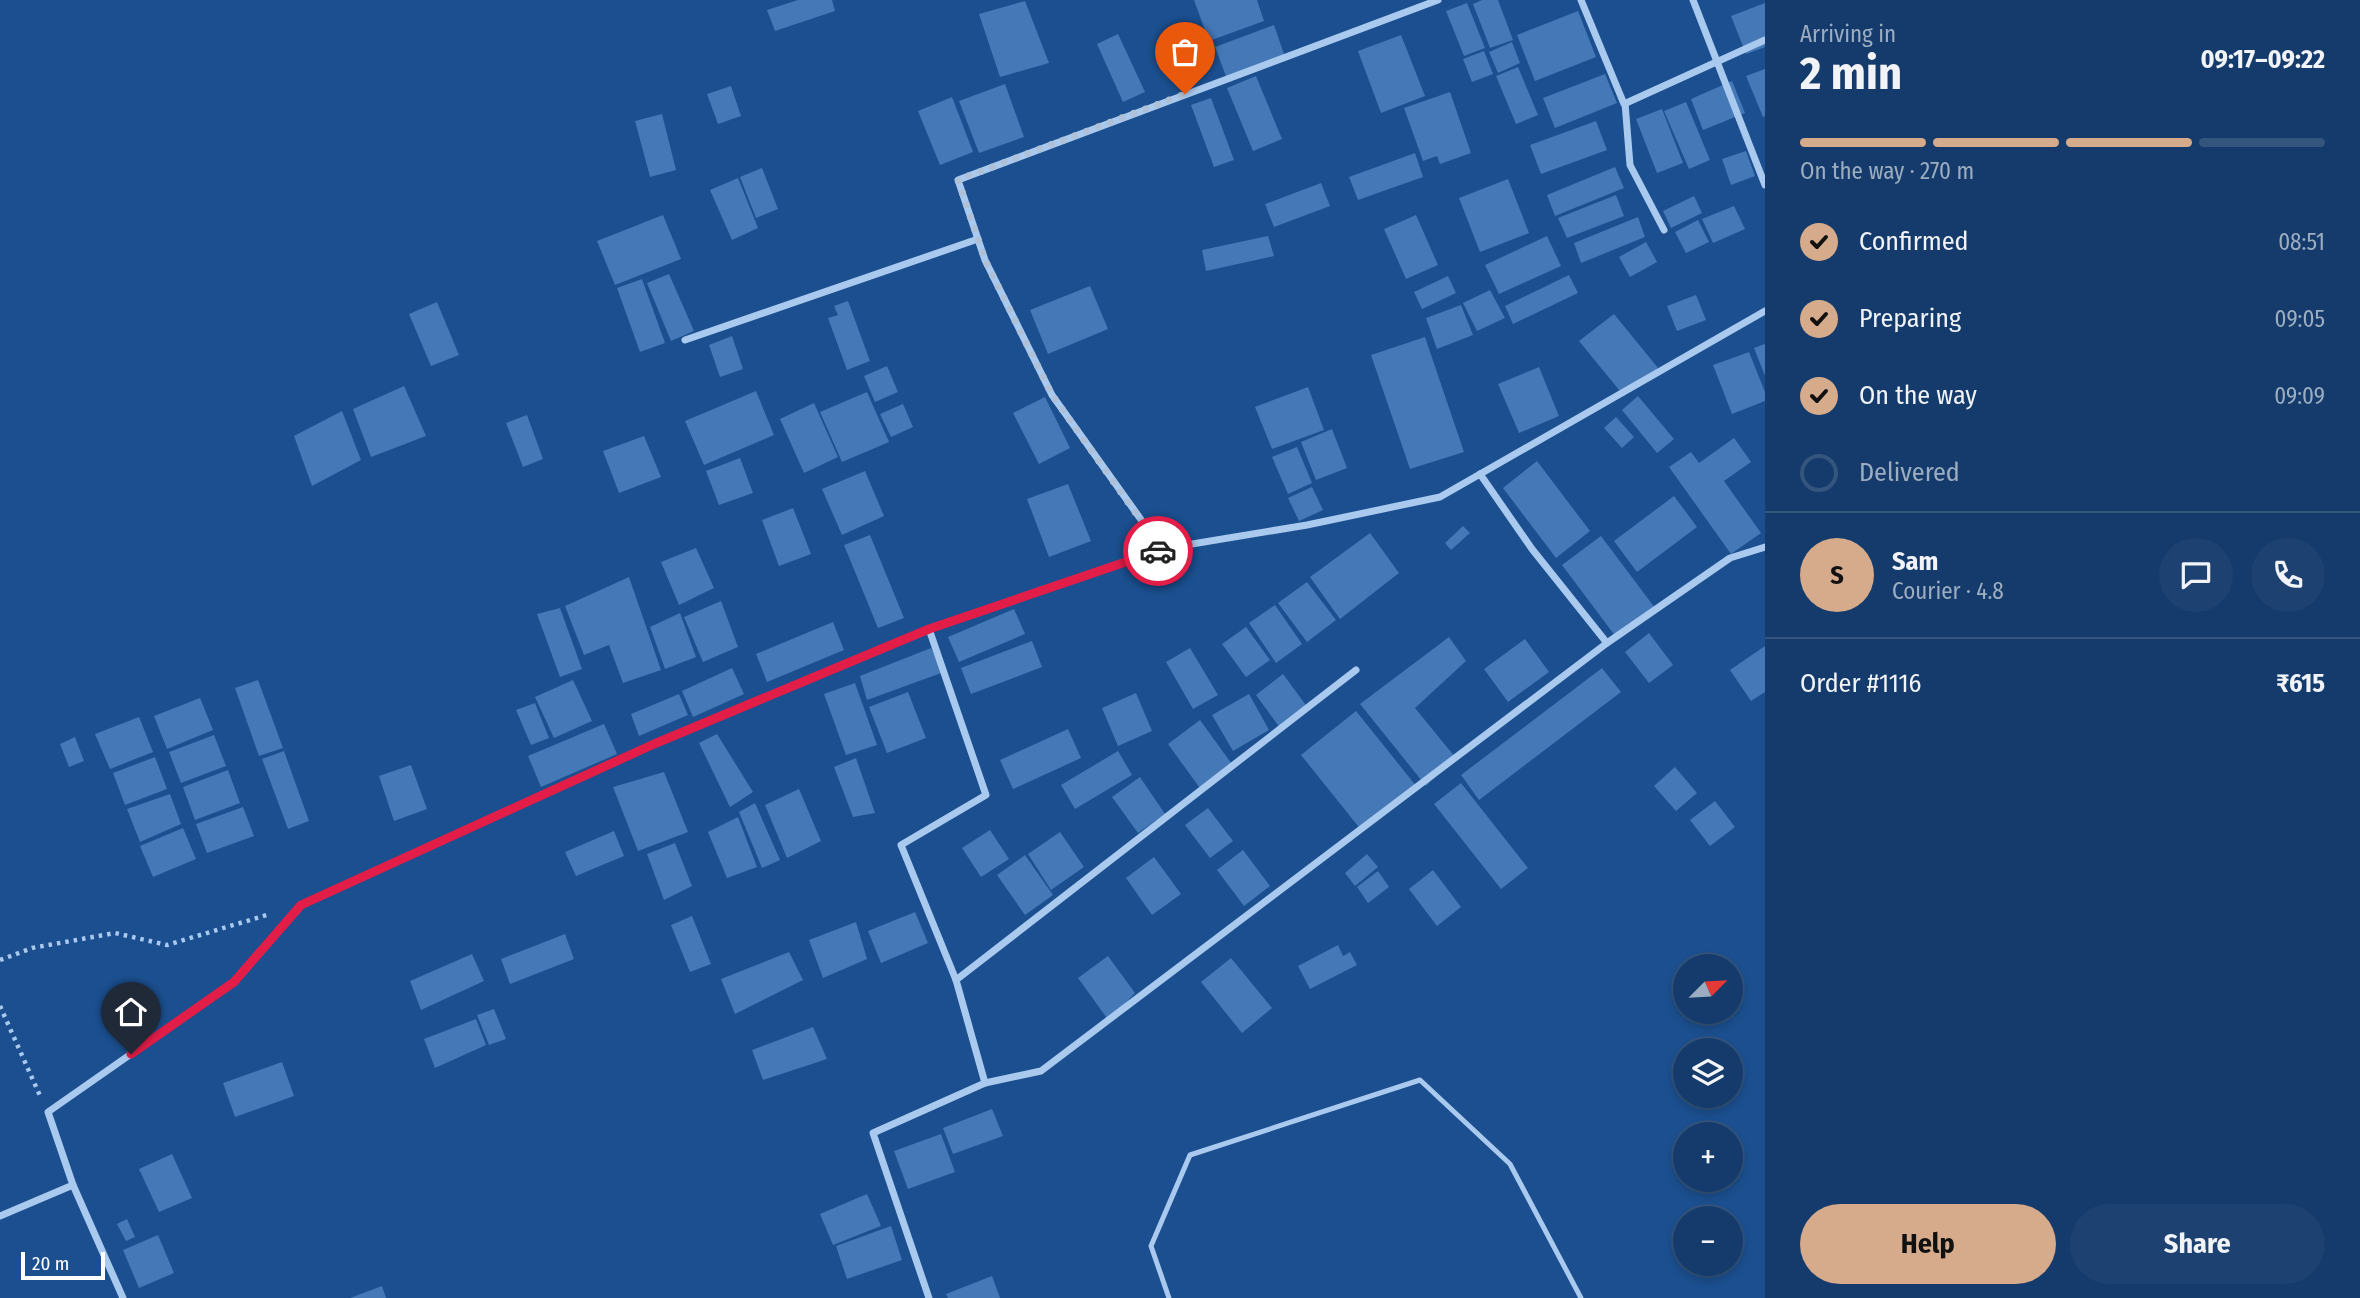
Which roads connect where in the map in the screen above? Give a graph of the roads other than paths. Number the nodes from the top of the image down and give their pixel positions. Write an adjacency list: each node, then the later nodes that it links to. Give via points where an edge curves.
1 (1438, 0): 9 (street, via 958,180)
2 (1581, 0): 6 (street)
3 (1693, 0): 5 (street)
4 (1765, 40): 5 (street)
5 (1718, 63): 6 (street); 7 (street)
6 (1625, 103): 8 (street, via 1630,165)
7 (1765, 185)
8 (1664, 230)
9 (978, 239): 11 (street); 14 (street, via 1052,395)
10 (1765, 311): 12 (street)
11 (685, 340)
12 (1480, 474): 14 (street, via 1440,497); 16 (street)
13 (1765, 547): 16 (street, via 1730,558)
14 (1162, 550): 15 (street)
15 (929, 629): 18 (street, via 986,795 901,845); 20 (street, via 654,744 301,905 234,982 48,1112)
16 (1607, 643): 19 (street, via 1041,1071)
17 (1356, 670): 18 (street)
18 (957, 980): 19 (street)
19 (985, 1083): 23 (street, via 873,1133)
20 (73, 1185): 21 (street); 22 (street)
21 (0, 1216)
22 (123, 1298)
23 (929, 1298)
24 (1169, 1298): 25 (lane, via 1151,1246 1189,1155 1420,1080 1510,1164)
25 (1581, 1298)

